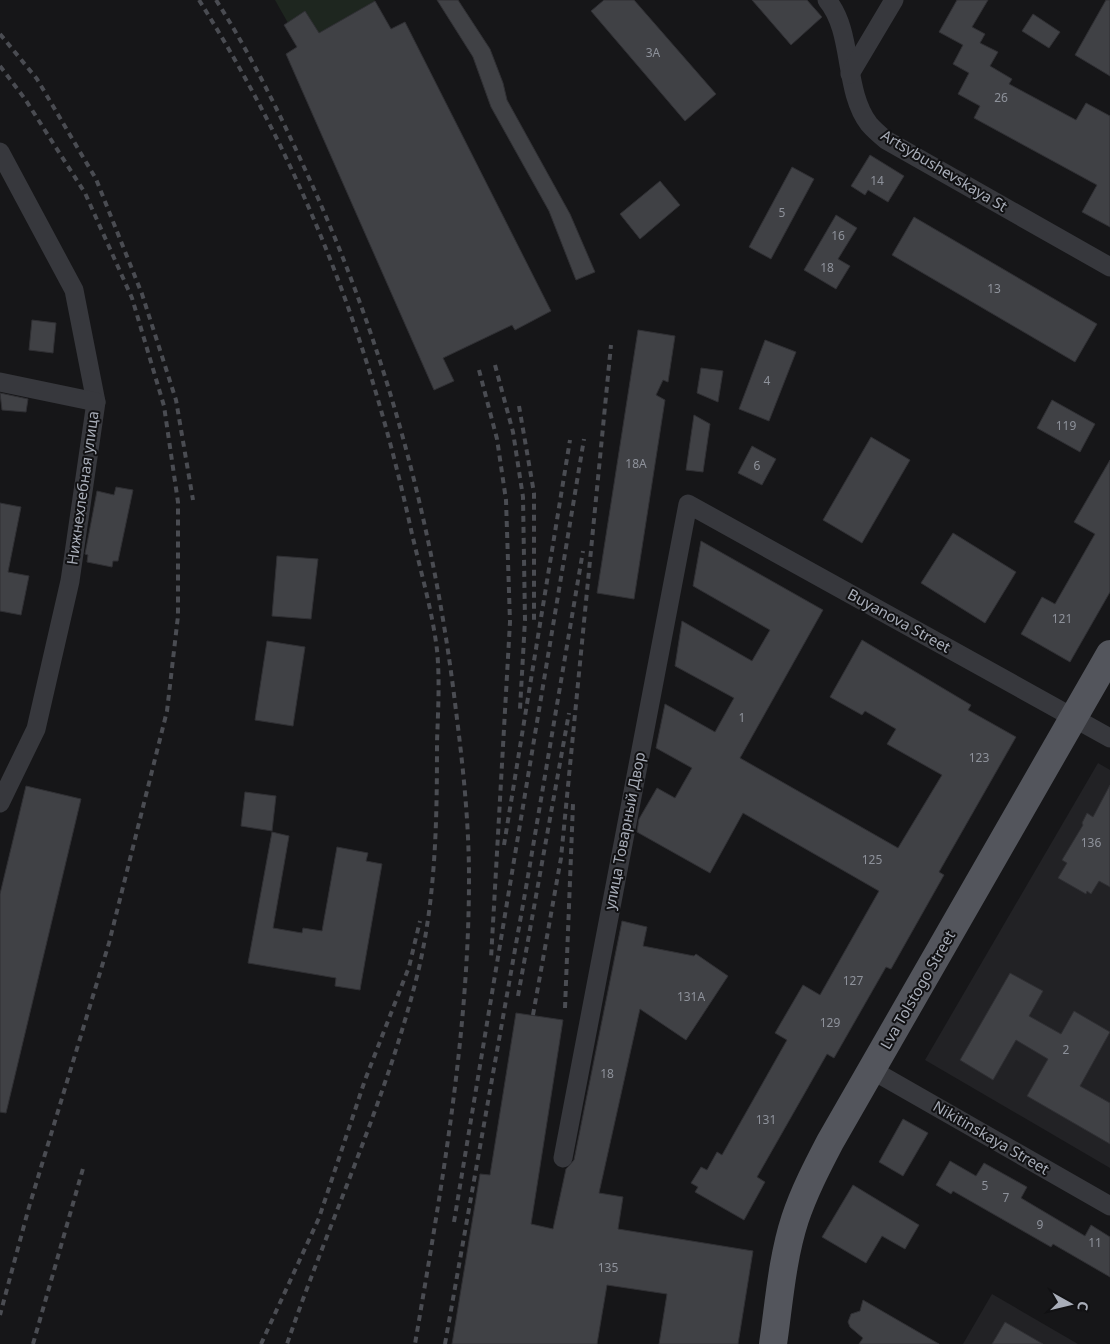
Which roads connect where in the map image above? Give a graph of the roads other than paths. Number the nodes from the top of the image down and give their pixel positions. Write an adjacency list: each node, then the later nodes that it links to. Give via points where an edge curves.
1 (827, 0): 3 (street, Artsybushevskaya St, via 844,38)
2 (894, 0): 3 (street)
3 (850, 74): 5 (street, Artsybushevskaya St, via 868,123 886,140)
4 (0, 152): 7 (street, Нижнехлебная улица, via 74,290)
5 (1110, 267)
6 (0, 382): 7 (street)
7 (96, 402): 12 (street, Нижнехлебная улица, via 70,581 36,729)
8 (688, 504): 10 (street, Buyanova Street); 14 (street, улица Товарный Двор)
9 (1110, 654): 10 (main road, Lva Tolstogo Street)
10 (1073, 718): 11 (street, Buyanova Street); 13 (main road, Lva Tolstogo Street)
11 (1110, 738)
12 (0, 803)
13 (872, 1070): 15 (street, Nikitinskaya Street); 16 (main road, Lva Tolstogo Street, via 830,1142 803,1198 789,1240)
14 (563, 1158)
15 (1110, 1206)
16 (773, 1344)

